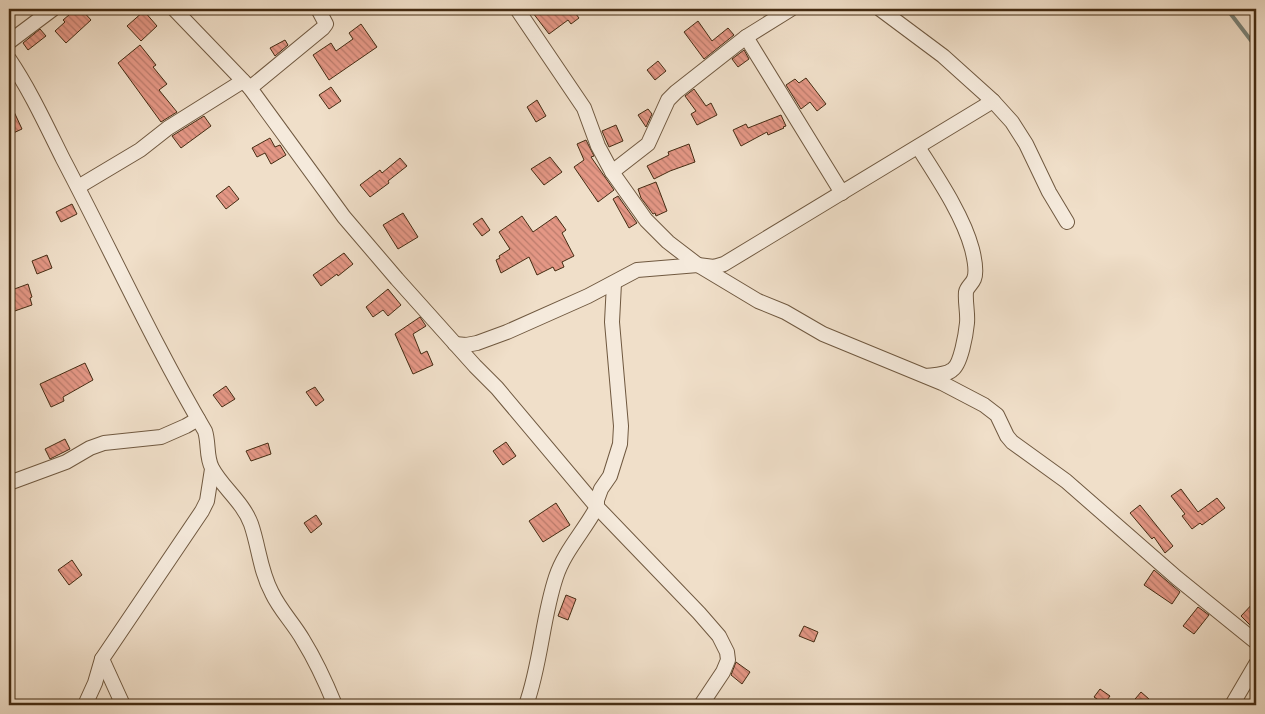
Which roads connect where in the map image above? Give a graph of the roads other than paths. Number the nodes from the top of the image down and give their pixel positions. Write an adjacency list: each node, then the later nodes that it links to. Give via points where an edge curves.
1 (53, 9): 8 (street)
2 (174, 9): 10 (street)
3 (318, 9): 10 (street, via 326,24 323,28)
4 (517, 9): 13 (street, via 584,108)
5 (791, 9): 7 (street)
6 (880, 9): 11 (street, via 943,56)
7 (746, 38): 13 (street, via 668,100 648,144); 15 (street)
8 (9, 42)
9 (9, 59): 14 (street)
10 (246, 85): 14 (street, via 168,128 140,150); 19 (street, via 344,216)
11 (993, 101): 12 (street); 16 (street, via 1026,144)
12 (918, 147): 15 (street); 20 (street, via 942,185 969,240 975,273 966,292 967,323 956,366 953,370)
13 (612, 172): 17 (street, via 646,220)
14 (78, 187): 21 (street, via 149,331)
15 (842, 194): 17 (street, via 724,264 714,267)
16 (1066, 222)
17 (698, 265): 18 (street, via 637,270); 20 (street, via 758,301 823,334)
18 (614, 283): 19 (street, via 507,332 477,343); 24 (street, via 612,322 620,444)
19 (455, 344): 24 (street, via 497,388)
20 (926, 376): 25 (street, via 997,414 1012,442 1066,481)
21 (198, 419): 22 (street, via 208,440); 23 (street, via 160,437 104,443 66,462)
22 (212, 469): 26 (street, via 207,501 202,511); 30 (street, via 237,500 250,523 272,594 304,641)
23 (9, 483)
24 (597, 507): 31 (street, via 556,575); 32 (street, via 699,613 724,644 728,660)
25 (1256, 642)
26 (102, 659): 28 (street); 29 (street)
27 (1256, 664): 33 (street)
28 (84, 705)
29 (123, 705)
30 (335, 705)
31 (526, 705)
32 (701, 705)
33 (1232, 705)

